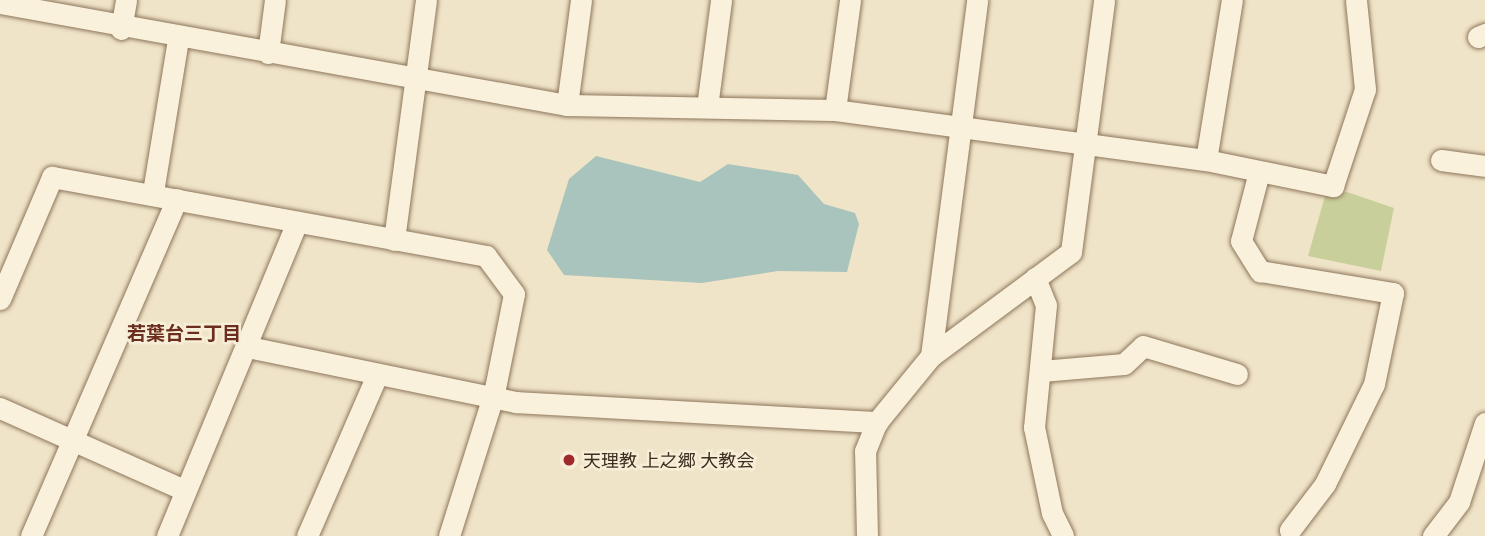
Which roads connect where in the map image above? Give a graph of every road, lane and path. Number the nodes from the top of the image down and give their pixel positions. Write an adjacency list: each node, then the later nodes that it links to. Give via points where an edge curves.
1 (125, 0): 12 (street)
2 (275, 0): 14 (street)
3 (426, 0): 15 (street)
4 (581, 0): 16 (street)
5 (721, 0): 17 (street)
6 (850, 0): 18 (street)
7 (977, 0): 19 (street)
8 (1104, 0): 20 (street)
9 (1233, 0): 21 (street)
10 (1356, 0): 24 (street, via 1365,89 1334,186)
11 (0, 3): 12 (street)
12 (121, 29): 13 (street)
13 (178, 39): 14 (street); 25 (street)
14 (268, 53): 15 (street)
15 (415, 78): 16 (street); 28 (street)
16 (567, 105): 17 (street)
17 (707, 107): 18 (street)
18 (835, 110): 19 (street)
19 (959, 128): 20 (street); 32 (street)
20 (1085, 145): 21 (street); 29 (street, via 1071,252)
21 (1206, 160): 24 (street)
22 (1441, 160): 23 (street)
23 (1485, 166)
24 (1259, 172): 42 (street, via 1241,241 1260,271 1393,293 1374,384 1325,484)
25 (153, 192): 26 (street); 30 (street, via 52,177)
26 (177, 198): 27 (street); 40 (street)
27 (297, 222): 28 (street); 31 (street)
28 (394, 240): 36 (street, via 486,256 514,294)
29 (1035, 278): 32 (street); 33 (street, via 1046,305)
30 (0, 299)
31 (247, 347): 35 (street); 41 (street)
32 (931, 356): 38 (street)
33 (1041, 371): 34 (street, via 1124,364 1143,346); 48 (street, via 1034,427 1052,513)
34 (1237, 374)
35 (377, 375): 36 (street); 45 (street)
36 (494, 393): 38 (street, via 516,402); 46 (street)
37 (0, 408): 40 (street)
38 (877, 422): 47 (street, via 864,451)
39 (1485, 424): 49 (street, via 1459,502)
40 (73, 438): 41 (street); 43 (street)
41 (184, 490): 44 (street)
42 (1290, 530)
43 (31, 536)
44 (167, 536)
45 (307, 536)
46 (449, 536)
47 (867, 536)
48 (1063, 536)
49 (1433, 536)

